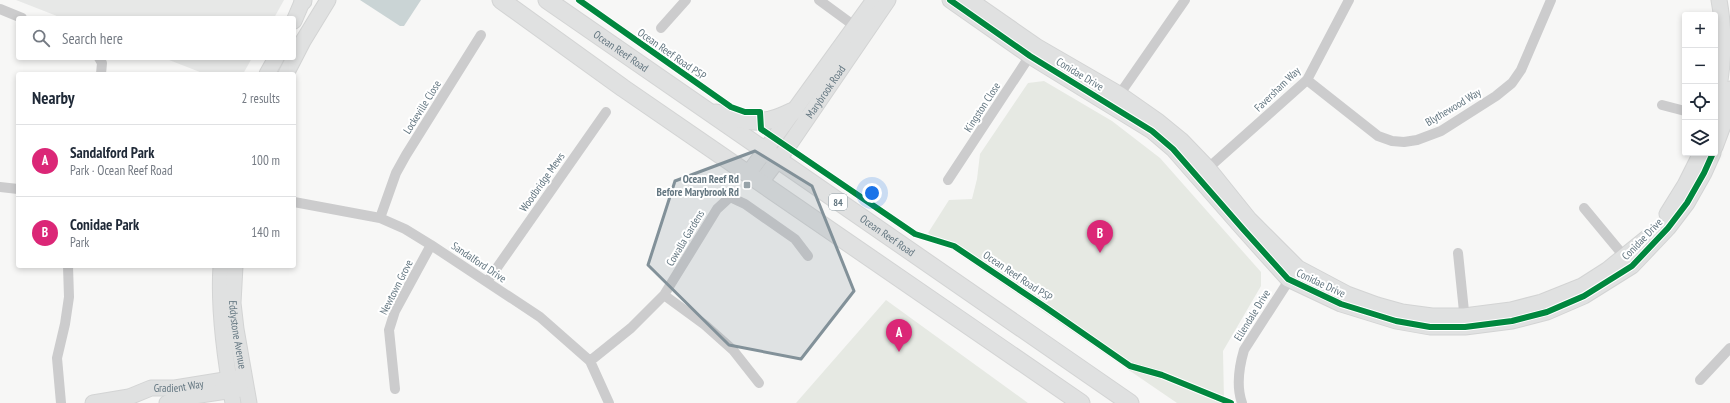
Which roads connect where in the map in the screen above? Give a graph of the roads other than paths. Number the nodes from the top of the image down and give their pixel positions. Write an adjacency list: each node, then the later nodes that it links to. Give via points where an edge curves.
1 (303, 0): 20 (street)
2 (328, 0): 17 (street)
3 (547, 0): 39 (main road, Ocean Reef Road / 84)
4 (686, 0): 21 (street)
5 (819, 0): 22 (street)
6 (874, 0): 22 (street, Marybrook Road)
7 (888, 0): 22 (street, Marybrook Road)
8 (950, 0): 26 (street, Conidae Drive)
9 (970, 0): 26 (street, Conidae Drive)
10 (1185, 0): 37 (street)
11 (1350, 0): 34 (street, Faversham Way)
12 (1551, 0): 34 (street, Blythewood Way, via 1522,70 1512,83 1440,131 1417,140 1392,141 1378,136)
13 (1719, 0): 25 (street)
14 (1728, 0): 18 (street)
15 (503, 2): 48 (main road, 84)
16 (0, 9): 19 (street)
17 (318, 14): 23 (street, via 303,30); 27 (street)
18 (1730, 14)
19 (17, 16)
20 (296, 16)
21 (662, 28)
22 (860, 30): 41 (street, Marybrook Road); 44 (street, Marybrook Road)
23 (296, 32)
24 (481, 35): 54 (street, Lockeville Close, via 396,173)
25 (1727, 46): 36 (street)
26 (1033, 51): 37 (street, Conidae Drive); 49 (street, Kingston Close)
27 (296, 55)
28 (100, 60): 31 (street)
29 (275, 60): 32 (street)
30 (293, 60): 33 (street)
31 (101, 72)
32 (268, 72)
33 (287, 72)
34 (1307, 80): 47 (street, Faversham Way)
35 (1730, 89): 43 (street)
36 (1718, 95)
37 (1116, 100): 47 (street, Conidae Drive)
38 (1662, 105): 40 (street)
39 (706, 110): 41 (main road, via 751,121 770,120); 44 (main road, Ocean Reef Road / 84)
40 (1682, 110)
41 (794, 111): 44 (street, Marybrook Road)
42 (606, 112): 63 (street, Woodbridge Mews)
43 (1719, 122)
44 (772, 156): 48 (street, Marybrook Road); 77 (main road, Ocean Reef Road / 84)
45 (1699, 156): 58 (street, Conidae Drive, via 1685,185 1665,217)
46 (1712, 156): 58 (street, Conidae Drive, via 1687,203 1668,228)
47 (1202, 171): 62 (street, Conidae Drive, via 1243,229)
48 (755, 178): 76 (main road, 84)
49 (948, 180)
50 (0, 188): 51 (street)
51 (16, 189)
52 (296, 202): 54 (street, Sandalford Drive)
53 (1584, 208): 58 (street)
54 (380, 218): 55 (street, Sandalford Drive)
55 (431, 245): 63 (street, Sandalford Drive); 70 (street, Newtown Grove, via 395,311 389,330)
56 (1458, 253): 65 (street)
57 (808, 256): 64 (street, Cowalla Gardens, via 795,239 745,204 730,197 717,209)
58 (1628, 261): 65 (street, Conidae Drive, via 1584,296 1547,312 1512,321)
59 (68, 268): 72 (street, via 69,297 57,358)
60 (221, 268): 71 (street, Eddystone Avenue, via 221,307)
61 (235, 268): 71 (street, Eddystone Avenue, via 233,304)
62 (1293, 273): 65 (street, Conidae Drive, via 1341,304 1396,321 1430,327); 78 (street, Ellendale Drive, via 1244,350 1239,375)
63 (487, 282): 67 (street, Sandalford Drive, via 540,317)
64 (664, 295): 67 (street, Cowalla Gardens, via 631,328); 69 (street, via 705,325 733,350)
65 (1465, 321)
66 (1730, 348): 68 (street)
67 (590, 361): 75 (street, Sandalford Drive)
68 (1700, 380)
69 (759, 383)
70 (395, 389)
71 (238, 390): 73 (street, Gradient Way, via 151,388 129,397); 74 (street, Gradient Way, via 181,398)
72 (61, 403)
73 (93, 403)
74 (167, 403)
75 (609, 403)
76 (1080, 403)
77 (1130, 403)
78 (1242, 403)

